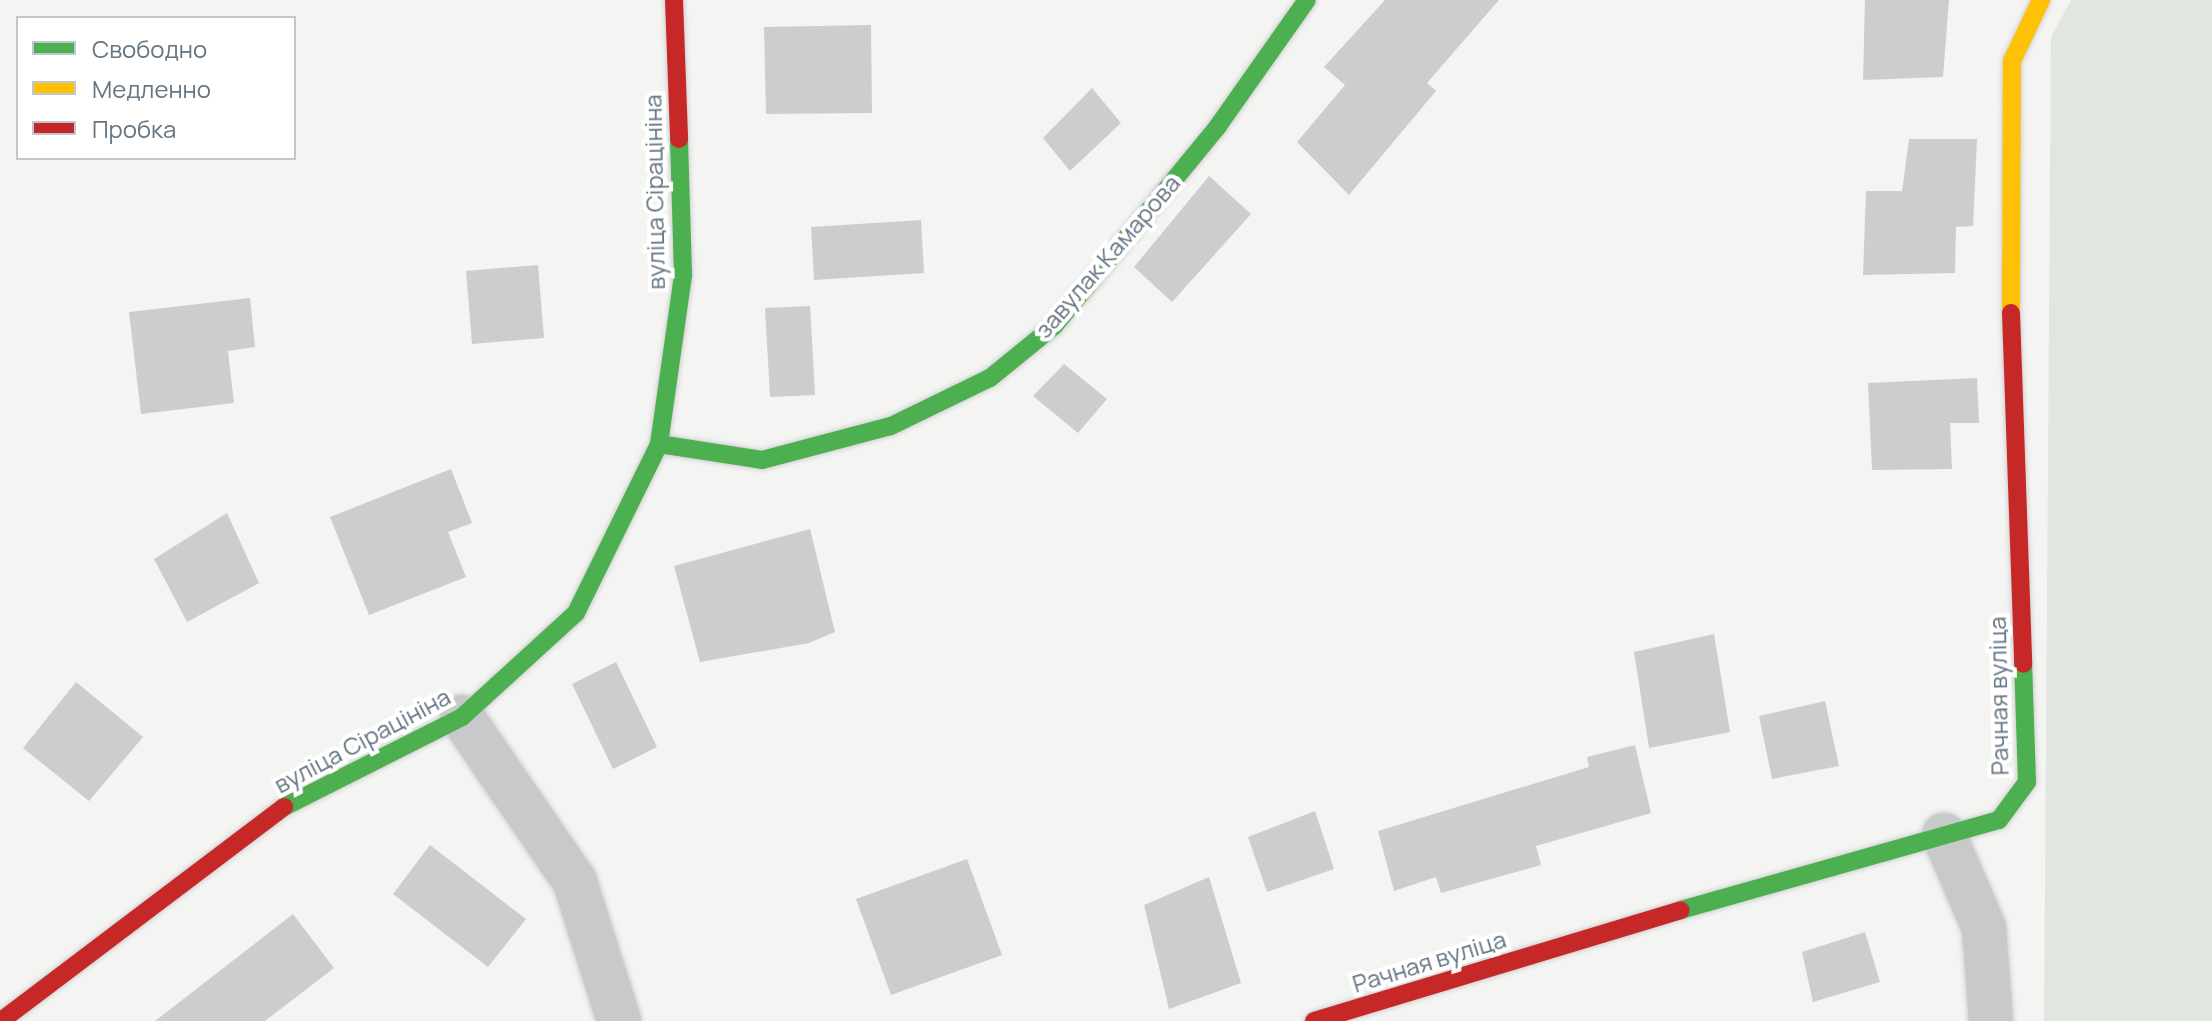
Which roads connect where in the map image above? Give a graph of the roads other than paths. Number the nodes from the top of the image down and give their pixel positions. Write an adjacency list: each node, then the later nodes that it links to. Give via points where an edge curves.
1 (674, 0): 4 (street, вуліца Сірацініна, via 683,275)
2 (1307, 0): 4 (street, завулак Камарова, via 1218,126 1054,326 990,378 891,426 762,460)
3 (2041, 0): 6 (street, Рачная вуліца, via 2012,61 2011,77 2009,266 2027,782 1999,820)
4 (659, 444): 5 (street, вуліца Сірацініна, via 576,613)
5 (462, 717): 7 (street, вуліца Сірацініна, via 292,801); 8 (street, via 575,882)
6 (1944, 835): 9 (street, Рачная вуліца); 10 (street, via 1984,928)
7 (1, 1021)
8 (619, 1021)
9 (1314, 1021)
10 (1991, 1021)

